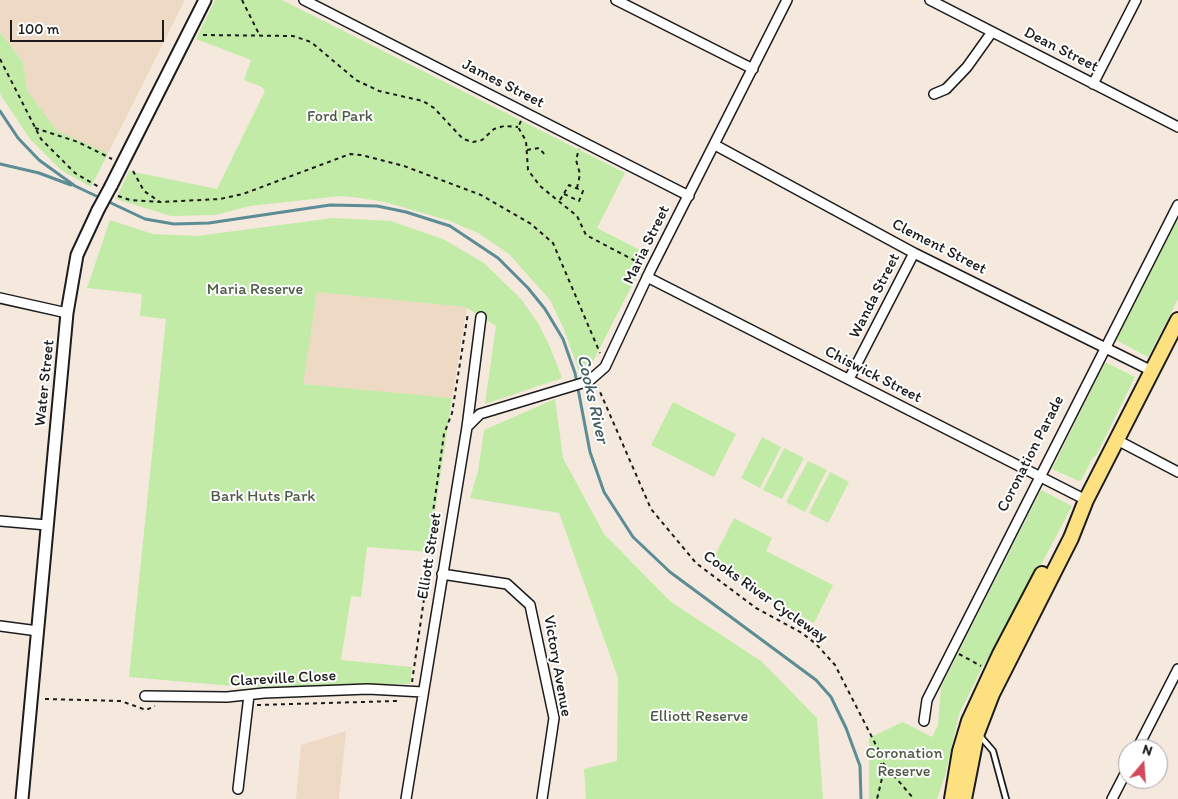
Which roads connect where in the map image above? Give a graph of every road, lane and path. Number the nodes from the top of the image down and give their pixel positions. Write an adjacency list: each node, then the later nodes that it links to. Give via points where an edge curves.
1 (205, 0): 25 (main road, Water Street)
2 (242, 0): 9 (path)
3 (304, 0): 15 (street, James Street)
4 (616, 0): 12 (street)
5 (787, 0): 12 (street, Maria Street)
6 (930, 0): 8 (street, Dean Street)
7 (1136, 0): 13 (street)
8 (992, 32): 13 (street, Dean Street); 14 (street, via 952,84)
9 (259, 35): 10 (path); 16 (path, via 293,36 311,42 356,80 379,91 423,101 434,108 463,139 473,142 482,140 494,129)
10 (203, 36)
11 (0, 60): 18 (path)
12 (753, 69): 20 (street, Maria Street)
13 (1093, 84): 17 (street, Dean Street)
14 (934, 94)
15 (526, 112): 16 (path); 19 (street, James Street)
16 (518, 127): 21 (path, via 526,141)
17 (1178, 127)
18 (35, 128): 23 (path, via 78,142); 25 (path, via 75,173)
19 (582, 142): 26 (path, via 576,154 580,174); 29 (street, James Street)
20 (715, 145): 29 (street, Maria Street); 33 (street, Clement Street)
21 (526, 150): 22 (path, via 539,148); 30 (path, via 528,170 540,186)
22 (546, 156)
23 (112, 159)
24 (133, 170): 31 (path, via 144,191)
25 (105, 186): 36 (main road, Water Street, bridge, via 77,256)
26 (576, 188): 27 (path, via 569,185); 27 (path, via 583,192 579,201)
27 (564, 194): 30 (path)
28 (118, 196): 31 (path, Cooks River Cycleway)
29 (688, 196): 34 (street, Maria Street)
30 (560, 200): 34 (path, via 577,216 586,235)
31 (160, 202): 42 (path, Cooks River Cycleway, via 220,199 243,194 350,154 375,158 447,181 481,195 531,224 553,243 601,352 592,369)
32 (1178, 205): 40 (street, Coronation Parade)
33 (914, 252): 40 (street, Clement Street); 43 (street, Wanda Street)
34 (649, 273): 42 (street, Maria Street, via 605,367); 43 (street, Chiswick Street)
35 (0, 298): 36 (street)
36 (68, 313): 50 (main road, Water Street)
37 (468, 313): 57 (path, via 452,413 444,434 433,512 436,516)
38 (480, 317): 44 (street, Elliott Street)
39 (1178, 320): 41 (main road)
40 (1106, 348): 41 (street, Clement Street); 47 (street, Coronation Parade)
41 (1152, 372): 45 (main road)
42 (592, 379): 44 (street, via 480,414); 68 (path, Cooks River Cycleway, via 655,516 696,563 756,608 802,633 824,652 849,690)
43 (849, 379): 47 (street, Chiswick Street)
44 (467, 427): 51 (street, Elliott Street)
45 (1116, 440): 46 (street); 48 (main road)
46 (1178, 472)
47 (1039, 476): 48 (street, Chiswick Street); 65 (street, Coronation Parade, via 927,700)
48 (1086, 500): 66 (main road, via 1071,538 992,694); 72 (main road, via 1062,536 979,700 964,735)
49 (0, 521): 50 (street)
50 (47, 525): 53 (main road, Water Street)
51 (442, 574): 58 (street, Elliott Street); 75 (street, Victory Avenue, via 508,584 530,605 554,718)
52 (0, 626): 53 (street)
53 (38, 631): 73 (main road, Water Street)
54 (957, 653): 55 (path)
55 (985, 668)
56 (1178, 669): 67 (street)
57 (412, 682)
58 (423, 692): 59 (street, Clareville Close, via 368,690); 74 (street, Elliott Street)
59 (249, 695): 60 (street, Clareville Close); 63 (street)
60 (145, 696)
61 (45, 699): 64 (path, via 121,702 146,710)
62 (399, 701): 63 (path)
63 (248, 705): 71 (street)
64 (155, 706)
65 (924, 720)
66 (977, 733): 69 (main road); 79 (lane, via 993,751)
67 (1143, 739)
68 (882, 761): 76 (path, Cooks River Cycleway, via 883,774); 77 (path)
69 (968, 774): 72 (main road); 78 (main road)
70 (1118, 787): 80 (street)
71 (238, 789)
72 (954, 797)
73 (22, 799)
74 (406, 799)
75 (542, 799)
76 (877, 799)
77 (914, 799)
78 (973, 799)
79 (1006, 799)
80 (1112, 799)

